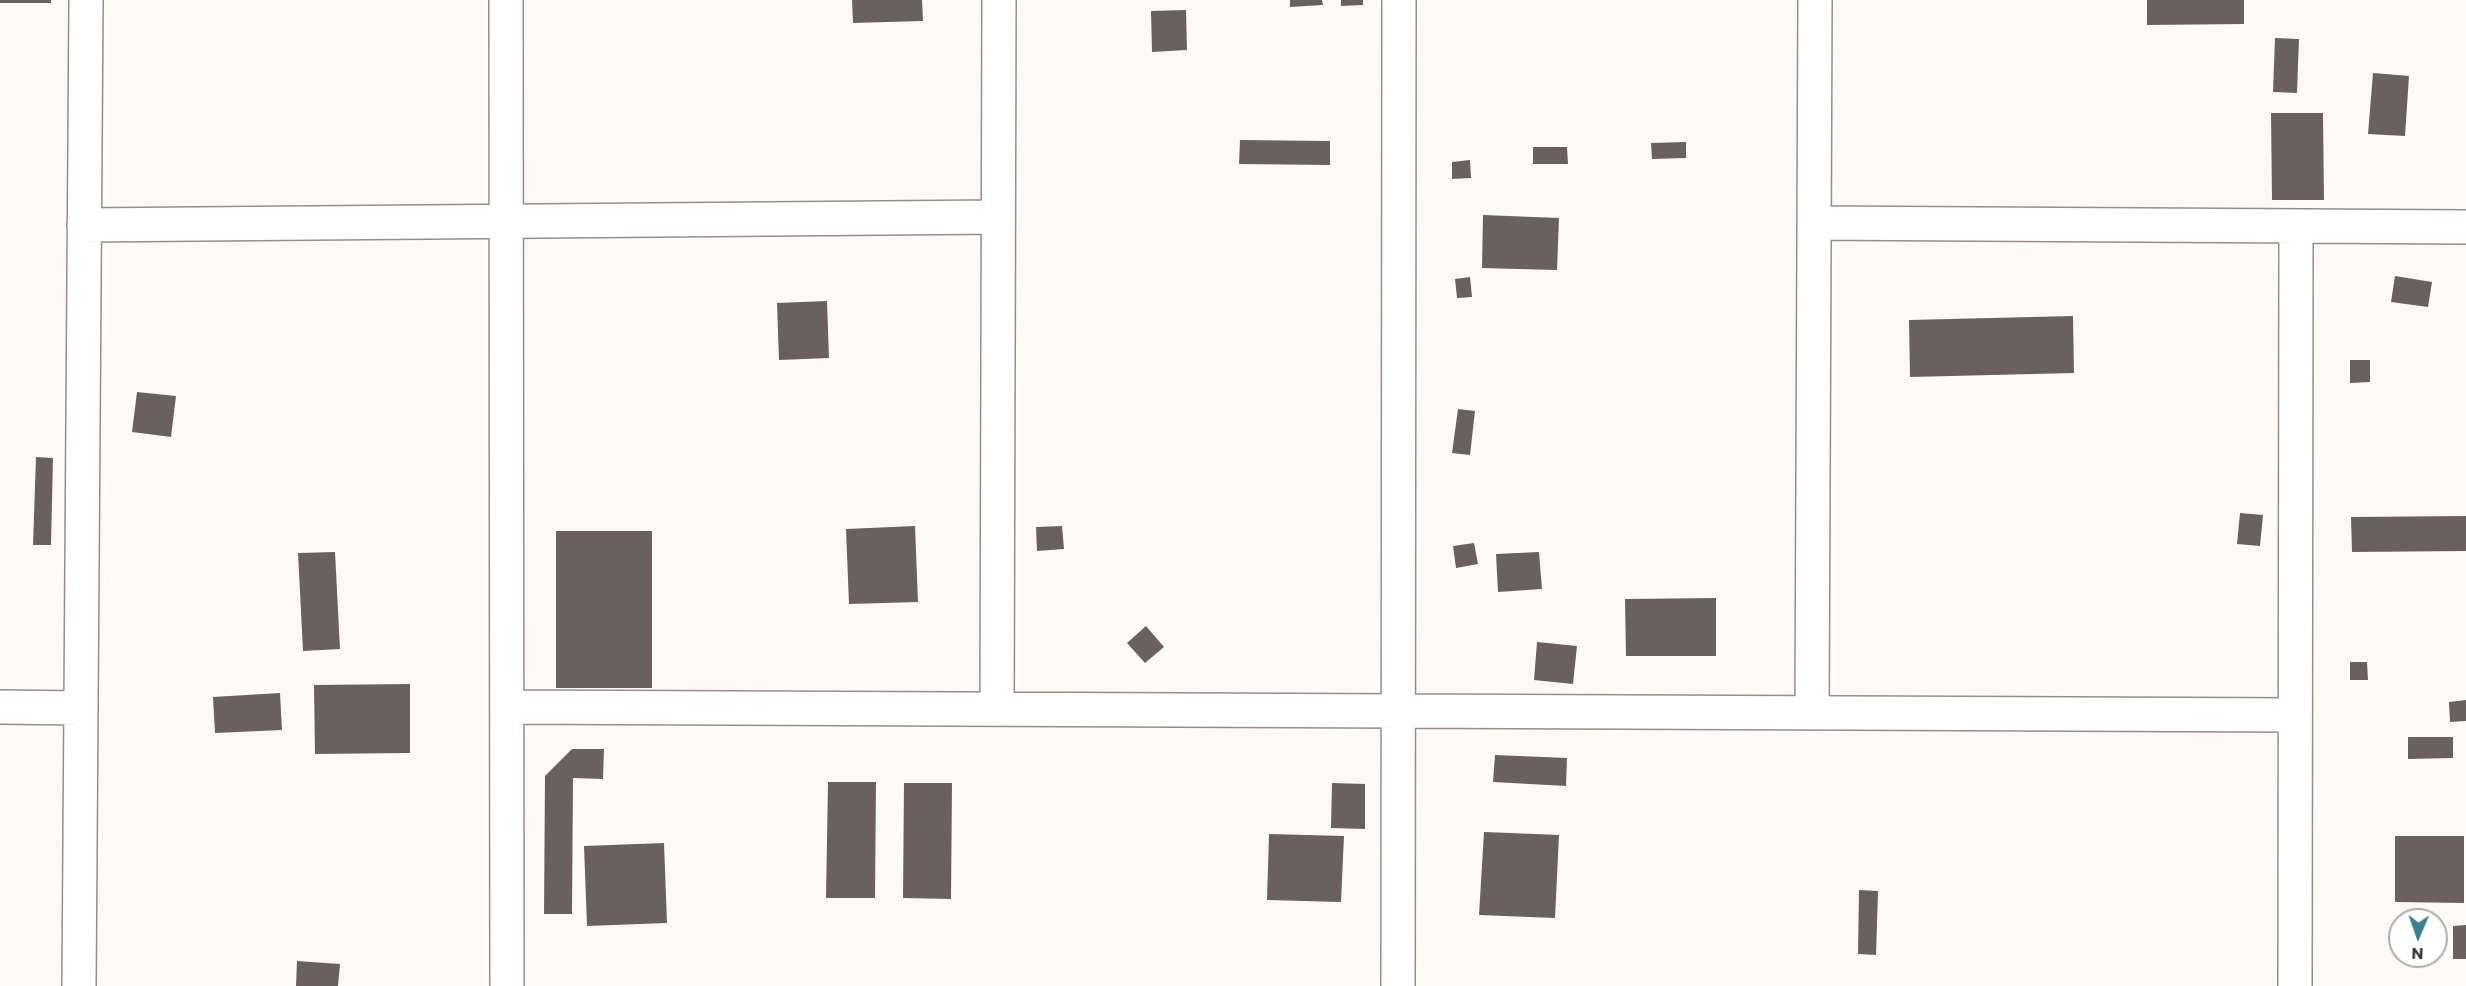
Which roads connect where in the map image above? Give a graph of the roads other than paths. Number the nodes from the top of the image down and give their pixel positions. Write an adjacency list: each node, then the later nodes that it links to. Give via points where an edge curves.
1 (86, 0): 9 (street)
2 (506, 0): 7 (street)
3 (999, 0): 6 (street)
4 (1399, 0): 16 (street)
5 (1815, 0): 8 (street)
6 (998, 217): 7 (street); 15 (street)
7 (507, 222): 9 (street); 13 (street)
8 (1814, 223): 10 (street); 17 (street)
9 (84, 225): 14 (street)
10 (2296, 226): 11 (street); 18 (street)
11 (2466, 227)
12 (0, 707): 14 (street)
13 (507, 707): 15 (street); 20 (street)
14 (81, 708): 19 (street)
15 (997, 709): 16 (street)
16 (1398, 711): 17 (street); 21 (street)
17 (1812, 713): 18 (street)
18 (2295, 715): 22 (street)
19 (79, 986)
20 (507, 986)
21 (1398, 986)
22 (2295, 986)

